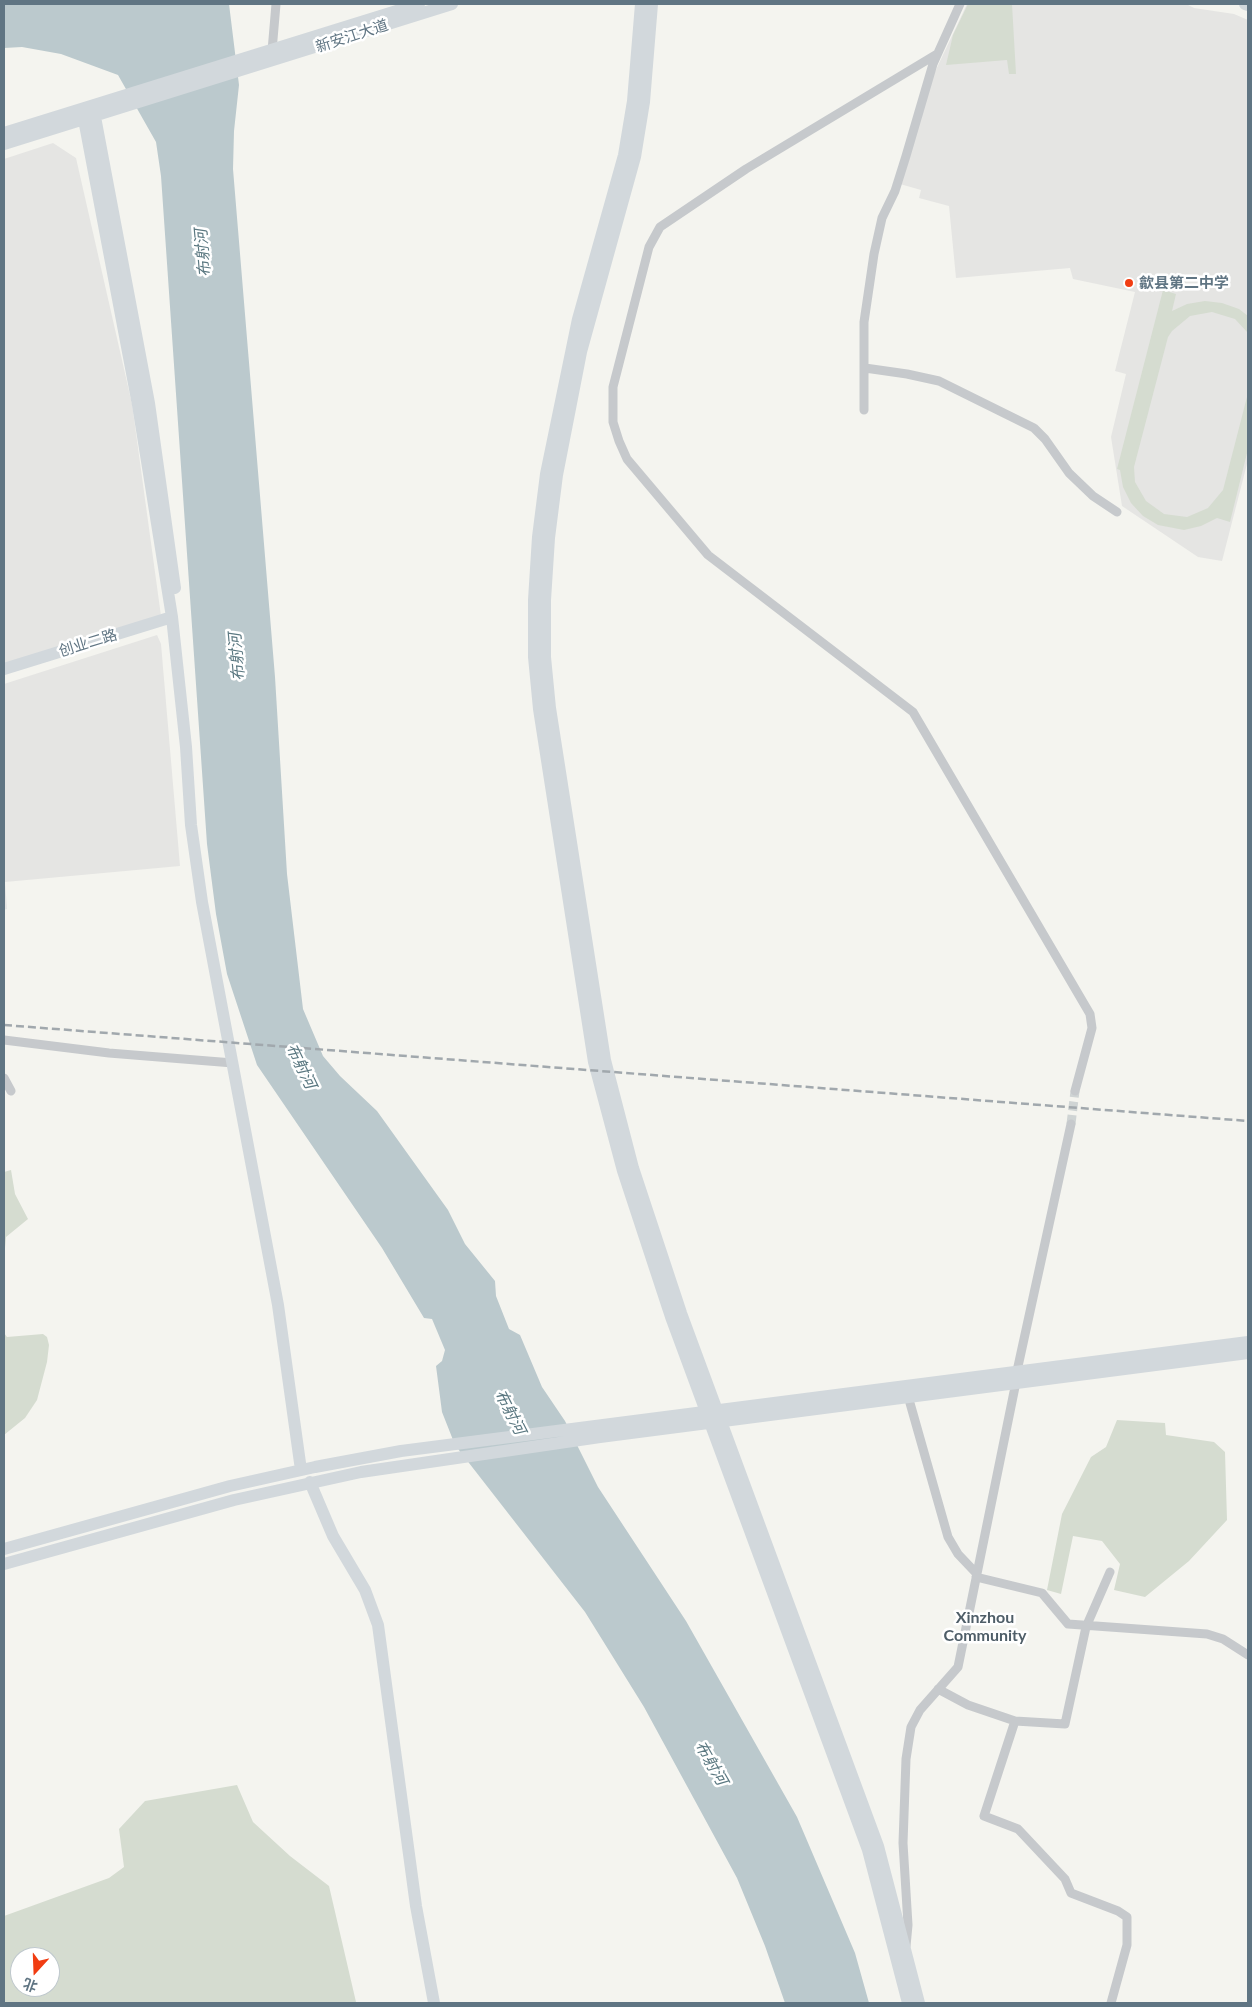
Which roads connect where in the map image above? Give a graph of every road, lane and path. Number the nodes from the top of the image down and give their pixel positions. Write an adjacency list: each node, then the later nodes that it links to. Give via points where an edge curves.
1 (276, 4): 7 (street)
2 (419, 4): 7 (main road, 新安江大道)
3 (452, 4): 9 (main road, 新安江大道)
4 (641, 4): 28 (main road, via 633,101 624,154 578,319 547,466 536,568 534,657 539,709 594,1062 640,1225)
5 (652, 4): 28 (main road, via 644,102 635,157 581,352 557,475 547,569 545,657 604,1060 650,1222)
6 (960, 4): 8 (street)
7 (272, 50): 9 (main road, 新安江大道)
8 (937, 54): 13 (street, via 895,191 882,218 864,322); 22 (street, via 746,169 660,227 648,247 613,387 614,422 628,459 708,555 914,712 1090,1014 1092,1028)
9 (250, 63): 10 (main road)
10 (88, 113): 11 (main road); 12 (main road); 16 (main road, via 149,403 176,593)
11 (4, 134)
12 (4, 144)
13 (865, 368): 14 (street); 15 (street, via 939,381 1034,428 1069,473)
14 (864, 410)
15 (1116, 512)
16 (172, 617): 17 (main road, 创业二路); 19 (main road, via 196,864)
17 (4, 670)
18 (4, 1040): 19 (street)
19 (233, 1063): 30 (main road, via 278,1305)
20 (4, 1078): 21 (street)
21 (11, 1091)
22 (1074, 1091)
23 (1070, 1124): 26 (street)
24 (1248, 1342): 26 (main road)
25 (1248, 1353): 26 (main road)
26 (1017, 1376): 27 (main road); 28 (main road); 35 (street)
27 (908, 1396): 28 (main road); 35 (street, via 948,1537)
28 (713, 1417): 29 (main road); 40 (main road, via 878,1846); 42 (main road, via 868,1850)
29 (597, 1432): 30 (main road, via 429,1448); 31 (main road)
30 (301, 1470): 32 (main road, via 207,1492)
31 (310, 1482): 33 (main road, via 195,1510); 41 (main road, via 333,1536 370,1601 378,1625 416,1906)
32 (4, 1549)
33 (4, 1564)
34 (1110, 1572): 36 (street)
35 (976, 1575): 36 (street, via 1042,1593 1063,1621); 38 (street, via 958,1667)
36 (1086, 1627): 37 (street, via 1207,1634 1223,1639); 39 (street, via 1065,1724)
37 (1248, 1655)
38 (938, 1689): 39 (street, via 968,1705); 40 (street, via 916,1715 908,1745 903,1843 908,1925)
39 (1015, 1721): 44 (street, via 984,1816 1018,1829 1065,1880 1072,1893 1125,1915 1128,1923 1126,1945)
40 (906, 1949): 43 (main road)
41 (434, 2003)
42 (908, 2003)
43 (919, 2003)
44 (1111, 2003)

